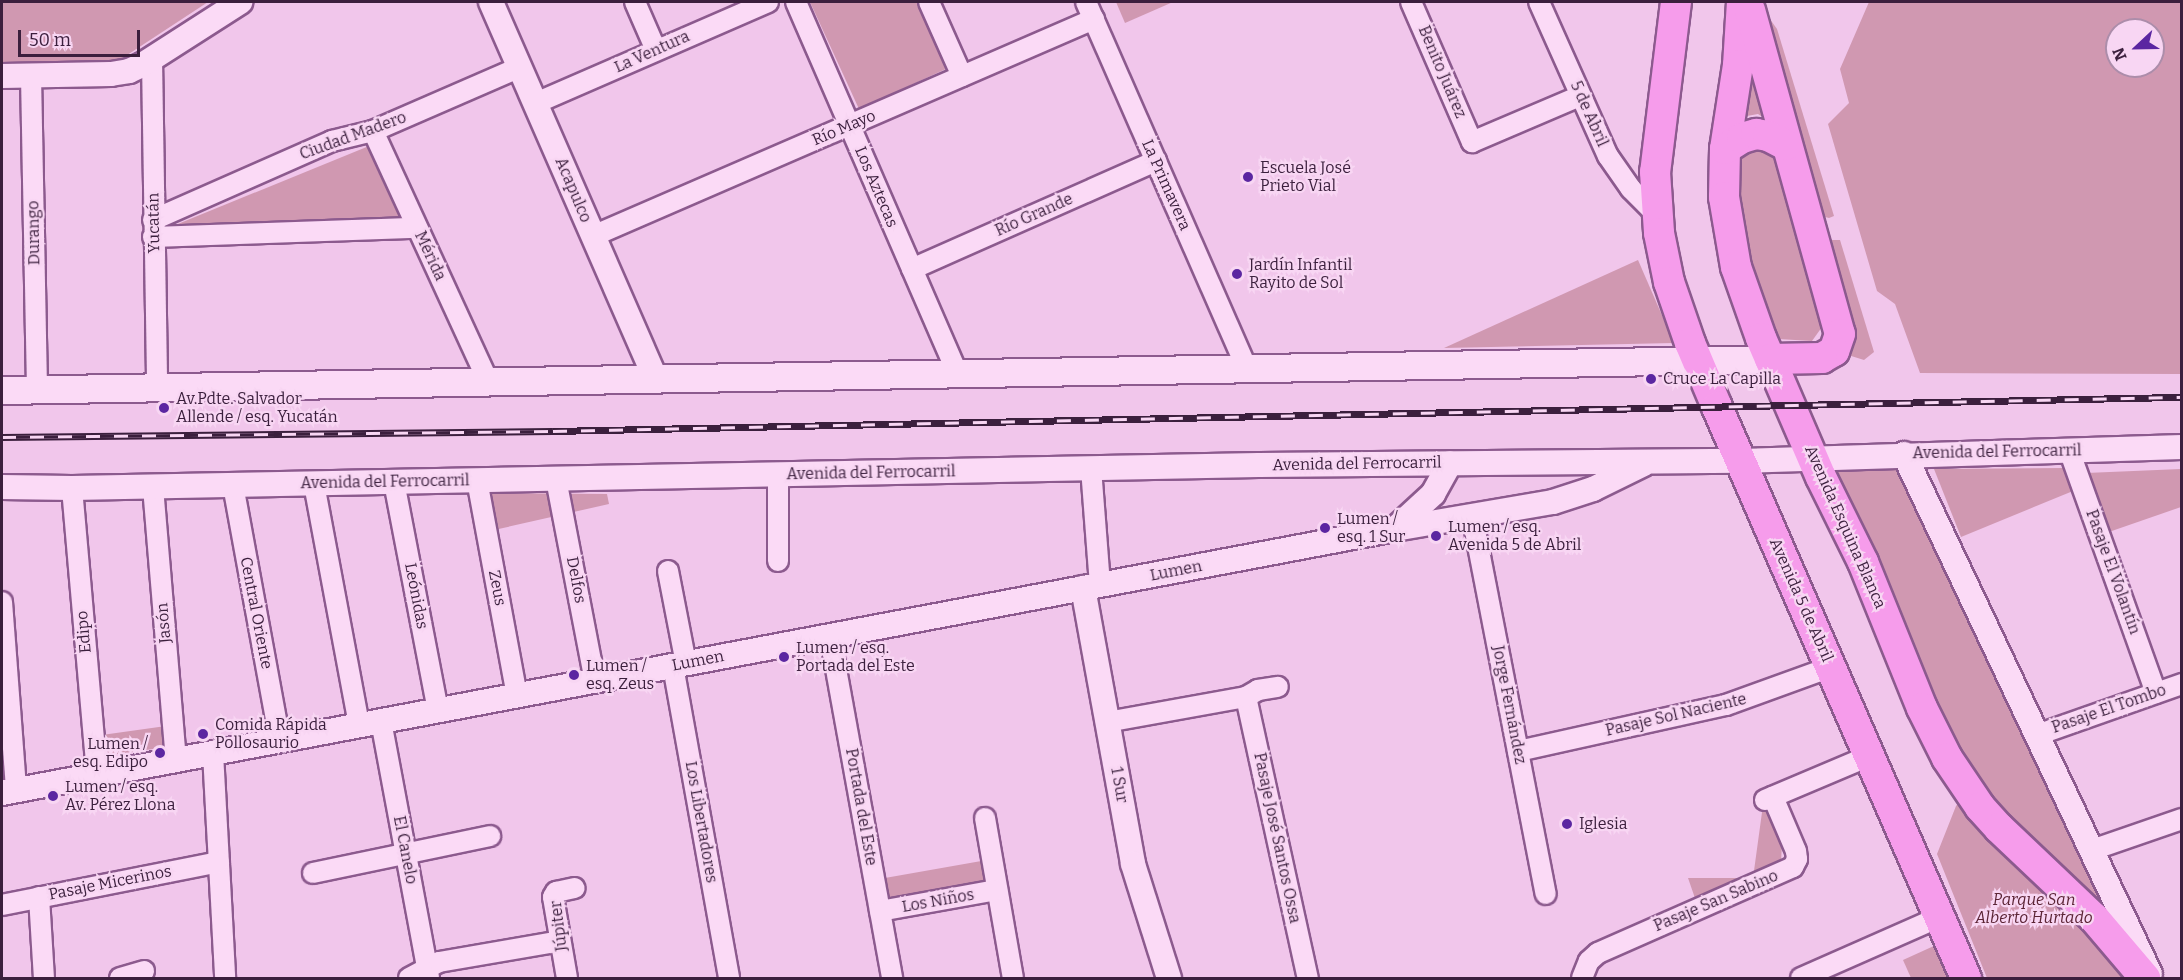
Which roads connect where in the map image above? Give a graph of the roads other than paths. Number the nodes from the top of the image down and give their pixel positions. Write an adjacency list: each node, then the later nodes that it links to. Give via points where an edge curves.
1 (240, 2): 14 (street)
2 (492, 2): 15 (street, Acapulco)
3 (635, 2): 13 (street)
4 (768, 2): 13 (street, La Ventura)
5 (796, 2): 21 (street, Los Aztecas)
6 (929, 2): 18 (street)
7 (1411, 2): 19 (street, Benito Juárez, via 1472,142)
8 (1539, 2): 19 (street, 5 de Abril)
9 (1676, 2): 26 (main road, via 1656,152)
10 (1742, 2): 24 (main road, Avenida Esquina Blanca, via 1738,65)
11 (1747, 2): 23 (main road)
12 (1090, 10): 18 (street, Río Mayo); 25 (street, La Primavera)
13 (656, 50): 20 (street, La Ventura)
14 (152, 58): 17 (street, via 120,73); 27 (street, Yucatán)
15 (520, 67): 20 (street, Acapulco); 22 (street, Ciudad Madero)
16 (2, 76): 17 (street)
17 (31, 76): 39 (street, Durango)
18 (962, 76): 21 (street, Río Mayo)
19 (1580, 96): 26 (street, 5 de Abril, via 1608,156 1631,189)
20 (536, 103): 29 (street, Acapulco)
21 (849, 125): 29 (street, Río Mayo); 30 (street, Los Aztecas)
22 (373, 131): 27 (street, Ciudad Madero, via 332,141); 28 (street, Mérida)
23 (1786, 145): 24 (main road, via 1756,134); 31 (main road, via 1840,334 1834,351 1822,358)
24 (1725, 149): 31 (main road, Avenida Esquina Blanca, via 1724,197 1730,242 1743,290)
25 (1156, 161): 30 (street, Río Grande); 33 (street, La Primavera)
26 (1657, 214): 32 (main road, Avenida 5 de Abril, via 1669,282)
27 (153, 228): 28 (street); 37 (street, Yucatán)
28 (417, 228): 36 (street, Mérida)
29 (593, 236): 35 (street, Acapulco)
30 (912, 269): 34 (street, Los Aztecas)
31 (1770, 360): 32 (main road); 43 (main road, Avenida Esquina Blanca)
32 (1698, 362): 33 (main road); 44 (main road, Avenida 5 de Abril)
33 (1246, 369): 34 (main road)
34 (957, 373): 35 (main road)
35 (655, 378): 36 (main road)
36 (488, 381): 37 (main road)
37 (157, 388): 39 (main road)
38 (2, 390): 39 (main road)
39 (37, 390)
40 (2181, 447): 41 (street, Avenida del Ferrocarril)
41 (2069, 450): 42 (street, Avenida del Ferrocarril); 69 (street, Pasaje El Volantín)
42 (1904, 454): 43 (street, Avenida del Ferrocarril); 75 (street)
43 (1813, 457): 44 (street); 113 (main road, Avenida Esquina Blanca, via 1863,562 1922,708 1963,783 1999,828 2094,918)
44 (1740, 461): 45 (street, Avenida del Ferrocarril); 65 (main road, Avenida 5 de Abril)
45 (1649, 462): 46 (street, Avenida del Ferrocarril); 57 (street, Lumen, via 1568,497)
46 (1450, 463): 47 (street, Avenida del Ferrocarril); 58 (street, Lumen, via 1433,494)
47 (1091, 468): 48 (street, Avenida del Ferrocarril); 61 (street, 1 Sur)
48 (778, 474): 49 (street, Avenida del Ferrocarril); 59 (street)
49 (556, 479): 50 (street, Avenida del Ferrocarril); 66 (street, Delfos)
50 (477, 480): 51 (street, Avenida del Ferrocarril); 70 (street, Zeus)
51 (394, 482): 52 (street, Avenida del Ferrocarril); 72 (street, Leónidas)
52 (314, 484): 53 (street, Avenida del Ferrocarril); 74 (street, El Canelo)
53 (233, 485): 55 (street, Avenida del Ferrocarril); 76 (street, Central Oriente)
54 (2, 487): 56 (street, Avenida del Ferrocarril)
55 (153, 487): 56 (street, Avenida del Ferrocarril); 80 (street, Jasón)
56 (72, 488): 81 (street, Edipo)
57 (1472, 515): 58 (street, Lumen); 77 (street, Jorge Fernández)
58 (1395, 529): 61 (street, Lumen)
59 (778, 561)
60 (668, 571): 64 (street, Los Libertadores)
61 (1092, 587): 63 (street, Lumen); 73 (street, 1 Sur)
62 (2, 602): 82 (street)
63 (830, 636): 64 (street, Lumen); 95 (street, Portada del Este)
64 (679, 665): 66 (street, Lumen); 106 (street, Los Libertadores)
65 (1831, 667): 77 (street, Pasaje Sol Naciente, via 1726,705); 79 (main road, Avenida 5 de Abril)
66 (595, 681): 70 (street, Lumen)
67 (2181, 684): 69 (street, Pasaje El Tombo)
68 (1278, 687): 71 (street, via 1258,690)
69 (2156, 693): 75 (street, Pasaje El Tombo)
70 (517, 696): 72 (street, Lumen)
71 (1246, 697): 73 (street); 110 (street, Pasaje José Santos Ossa)
72 (438, 711): 74 (street, Lumen)
73 (1107, 722): 109 (street, 1 Sur, via 1137,880)
74 (370, 723): 76 (street, Lumen); 87 (street, El Canelo)
75 (2037, 735): 86 (street)
76 (280, 740): 78 (street, Lumen)
77 (1518, 751): 92 (street, Jorge Fernández)
78 (213, 753): 80 (street, Lumen); 88 (street)
79 (1869, 756): 96 (main road, Avenida 5 de Abril); 111 (street, Pasaje San Sabino, via 1769,798 1796,851 1793,867 1598,952)
80 (176, 760): 81 (street, Lumen)
81 (97, 775): 82 (street, Lumen)
82 (9, 792)
83 (985, 818): 91 (street)
84 (2181, 819): 86 (street)
85 (490, 836): 87 (street)
86 (2092, 850): 114 (street)
87 (406, 853): 89 (street); 99 (street, El Canelo)
88 (219, 862): 93 (street, Pasaje Micerinos); 103 (street)
89 (313, 873)
90 (575, 888): 97 (street, Júpiter, via 556,892 553,897)
91 (997, 891): 95 (street, Los Niños); 108 (street)
92 (1546, 894)
93 (39, 897): 94 (street, Pasaje Micerinos); 101 (street)
94 (2, 905)
95 (880, 911): 107 (street, Portada del Este)
96 (1939, 917): 100 (street); 112 (main road, Avenida 5 de Abril)
97 (560, 941): 99 (street, via 439,962); 105 (street, Júpiter)
98 (144, 971): 102 (street)
99 (428, 974): 104 (street)
100 (1809, 977)
101 (44, 978)
102 (120, 978)
103 (225, 978)
104 (409, 978)
105 (567, 978)
106 (729, 978)
107 (892, 978)
108 (1013, 978)
109 (1169, 978)
110 (1308, 978)
111 (1582, 978)
112 (1966, 978)
113 (2145, 978)
114 (2152, 978)

